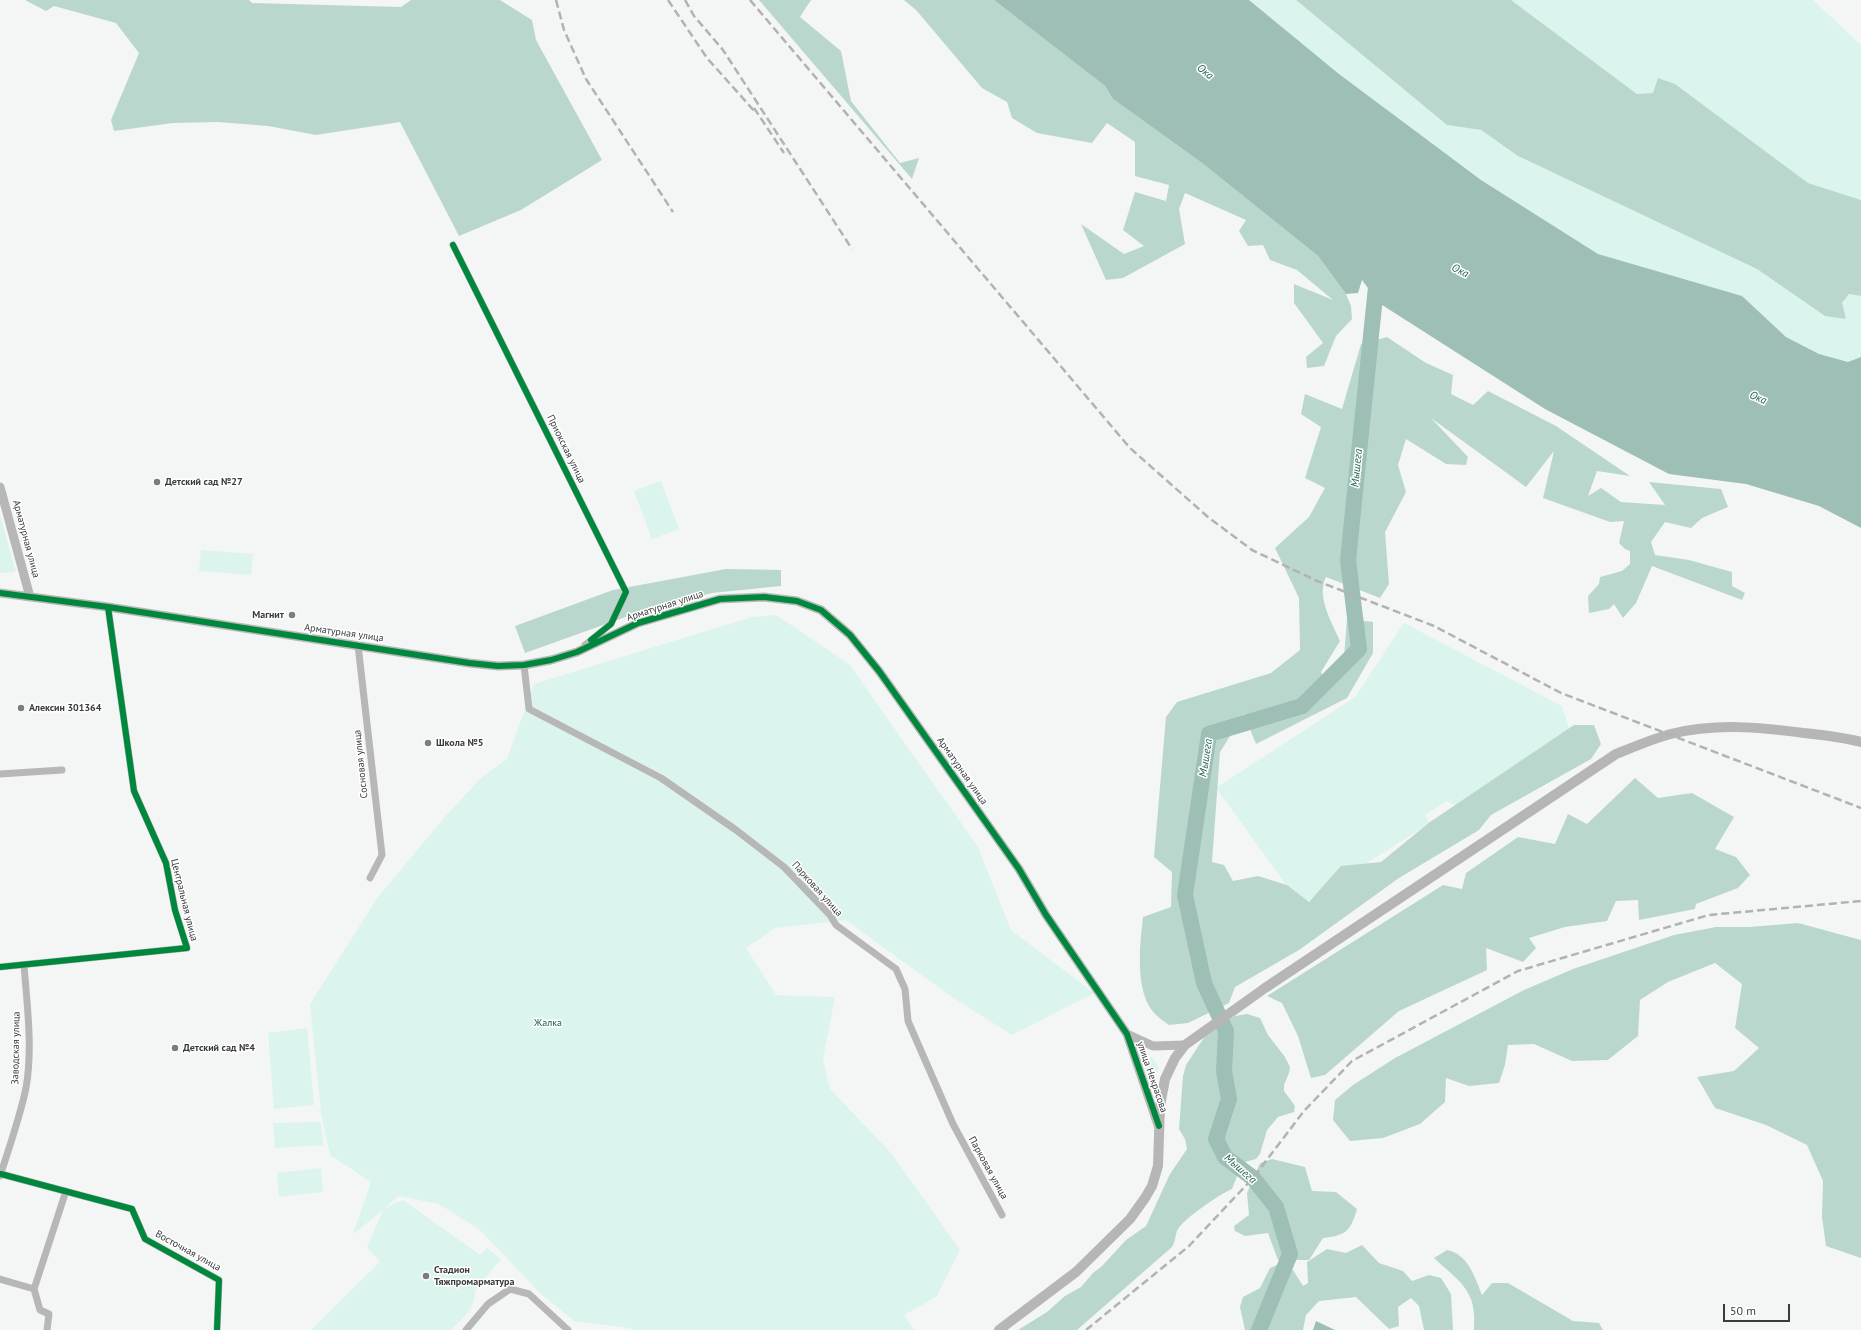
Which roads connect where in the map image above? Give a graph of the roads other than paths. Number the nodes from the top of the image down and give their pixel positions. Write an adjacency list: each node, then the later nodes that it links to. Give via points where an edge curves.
1 (453, 245): 7 (street, Приокская улица, via 626,592 611,624)
2 (0, 487): 4 (street, Арматурная улица)
3 (0, 593): 4 (street, Арматурная улица)
4 (30, 597): 5 (street, Арматурная улица)
5 (108, 607): 6 (street, Арматурная улица); 13 (street, Центральная улица, via 134,791 166,863 175,910 187,948)
6 (358, 645): 8 (street, Арматурная улица, via 469,663); 12 (street, Сосновая улица, via 382,855)
7 (577, 652): 8 (street, Арматурная улица); 15 (street, Арматурная улица, via 638,623 720,599 764,597 797,601 821,610 850,635 879,671 1019,868 1046,915)
8 (524, 665): 20 (street, Парковая улица, via 529,709 661,778 736,830 784,868 830,915 836,925 896,969 905,989 908,1021 953,1124)
9 (1861, 742): 16 (main road, улица Некрасова, via 1793,731 1735,726 1671,734 1616,754)
10 (62, 770): 11 (street)
11 (0, 774)
12 (370, 878)
13 (24, 965): 14 (street, Центральная улица); 18 (street, Заводская улица, via 27,1018 26,1088)
14 (0, 967)
15 (1127, 1034): 16 (street, улица Некрасова, via 1153,1046); 17 (street, улица Некрасова)
16 (1185, 1045): 17 (main road, улица Некрасова, via 1175,1058 1165,1080)
17 (1158, 1126): 27 (main road, улица Некрасова, via 1157,1171 1152,1186 1139,1208 1076,1272)
18 (0, 1175): 19 (street, Восточная улица)
19 (66, 1191): 22 (street); 24 (street, Восточная улица, via 132,1209 146,1239 219,1280)
20 (1002, 1215)
21 (0, 1279): 22 (street)
22 (34, 1289): 23 (street, via 40,1310 49,1314)
23 (47, 1330)
24 (217, 1330)
25 (466, 1330): 26 (street, via 488,1304 510,1289 529,1294)
26 (568, 1330)
27 (999, 1330)

